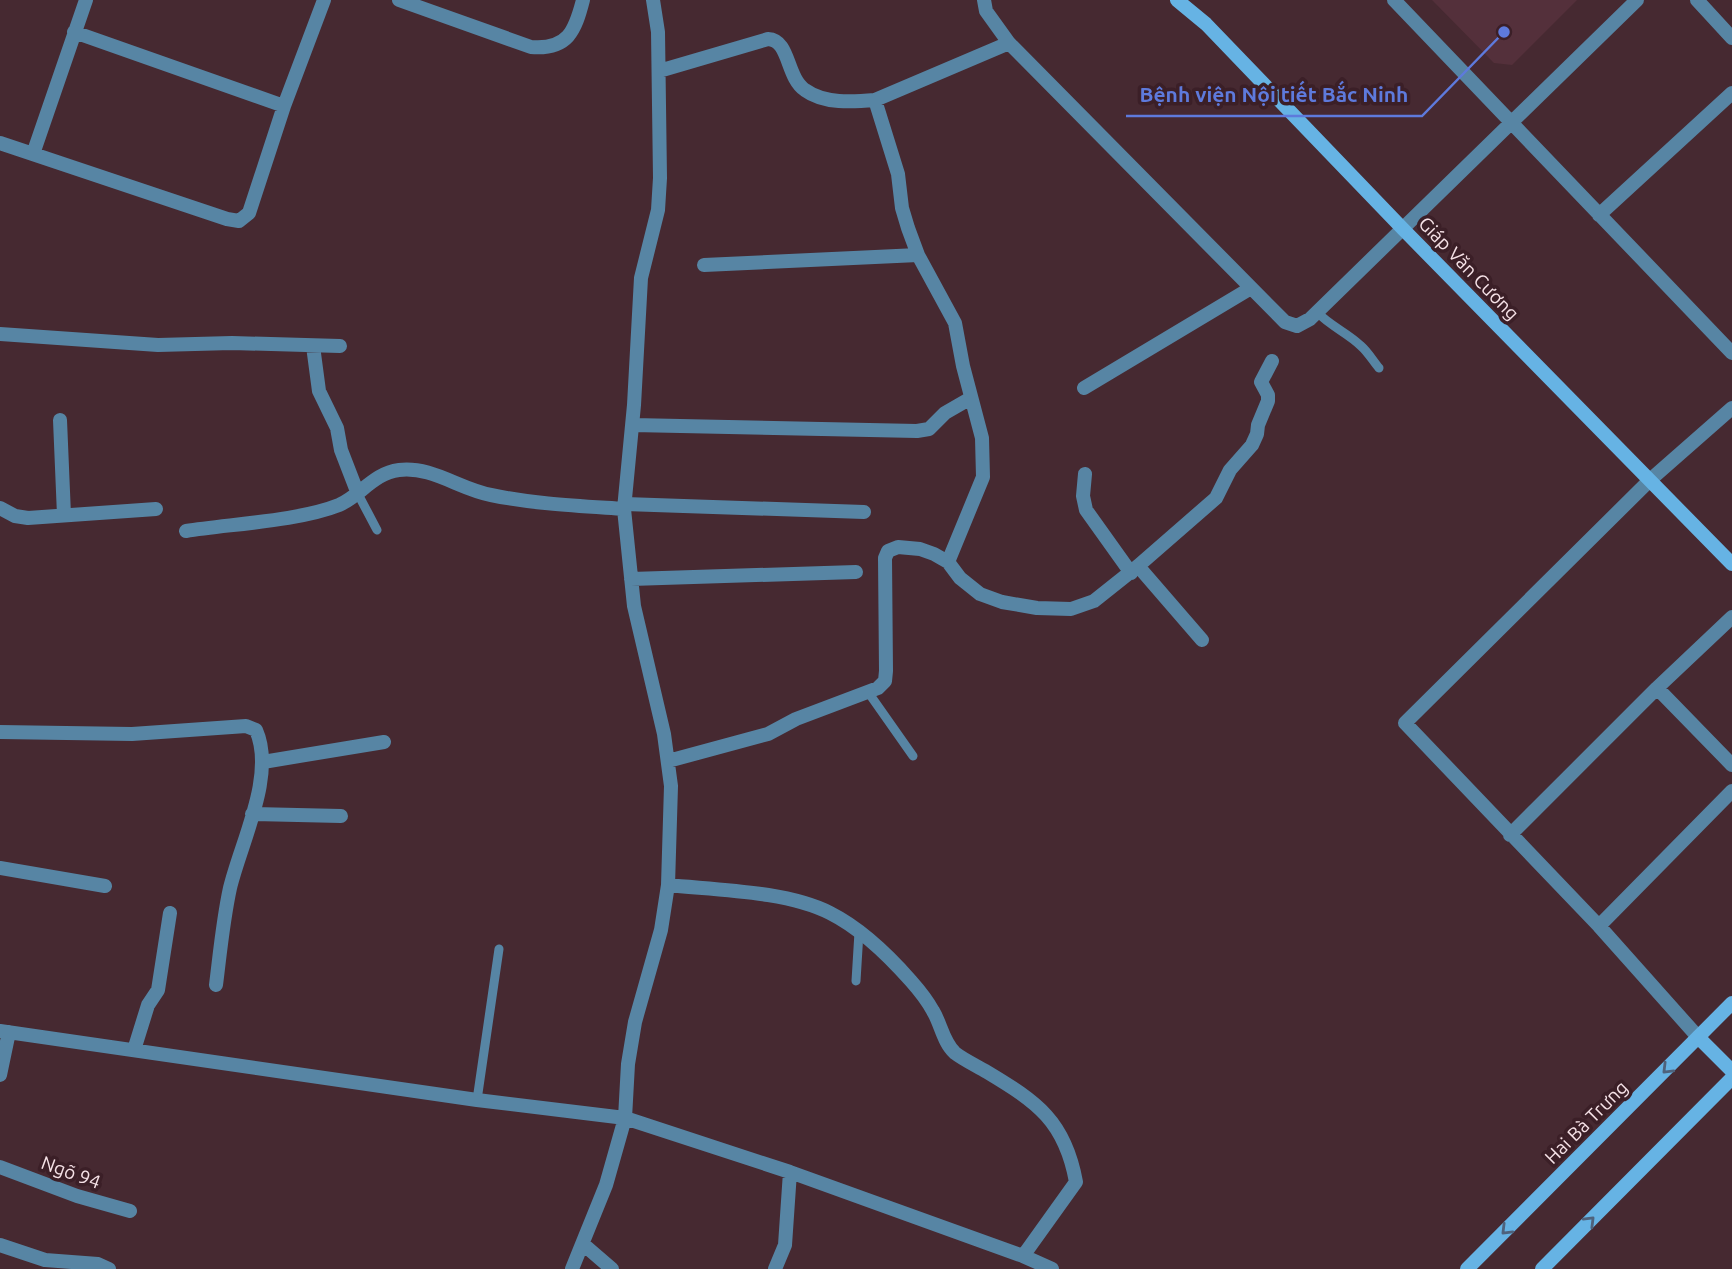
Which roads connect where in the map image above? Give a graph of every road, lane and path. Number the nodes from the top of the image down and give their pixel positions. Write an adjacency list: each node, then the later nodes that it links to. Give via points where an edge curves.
1 (86, 0): 11 (street)
2 (324, 0): 17 (street)
3 (399, 0): 4 (street, via 545,48 558,44 576,27)
4 (583, 0)
5 (653, 0): 14 (street)
6 (984, 0): 13 (street, via 986,11)
7 (1177, 0): 22 (street, Giáp Văn Cương, via 1206,24)
8 (1394, 0): 18 (street)
9 (1637, 0): 18 (street)
10 (1697, 0): 12 (street)
11 (74, 33): 17 (street); 20 (street)
12 (1732, 38)
13 (1009, 43): 16 (street); 25 (street)
14 (659, 71): 16 (street, via 776,40 803,90 826,99); 37 (street, via 658,210 641,278)
15 (1732, 93): 21 (street)
16 (875, 100): 23 (street)
17 (285, 106): 20 (street, via 249,213 239,221)
18 (1512, 122): 21 (street); 22 (street)
19 (0, 143): 20 (street)
20 (33, 154)
21 (1600, 215): 30 (street)
22 (1403, 229): 26 (street); 39 (street, Giáp Văn Cương)
23 (918, 255): 24 (street); 34 (street, via 956,323)
24 (704, 265)
25 (1251, 288): 26 (street, via 1285,322 1297,326); 33 (street)
26 (1317, 313): 32 (lane, via 1362,347)
27 (0, 334): 28 (street, via 158,345)
28 (313, 346): 29 (street); 40 (street, via 319,391 337,428)
29 (340, 346)
30 (1732, 353)
31 (1272, 361): 50 (street, via 1261,382 1268,401 1252,445 1230,470 1211,504)
32 (1379, 368)
33 (1084, 388)
34 (971, 398): 37 (street, via 929,429 917,431); 48 (street, via 982,438 983,477)
35 (1732, 408): 39 (street)
36 (60, 420): 45 (street)
37 (633, 425): 41 (street)
38 (1085, 474): 50 (street, via 1086,510)
39 (1650, 480): 49 (street, Giáp Văn Cương); 66 (street, via 1405,723)
40 (358, 494): 41 (street, via 375,479 396,471 421,470 488,495); 46 (lane); 47 (street, via 339,505 306,513)
41 (624, 507): 44 (street); 52 (street)
42 (0, 508): 45 (street, via 15,516)
43 (156, 509): 45 (street)
44 (864, 512)
45 (64, 515)
46 (377, 530)
47 (186, 531)
48 (948, 562): 50 (street, via 980,594 1037,608 1071,609 1094,601); 56 (street, via 920,549 888,551 885,681)
49 (1732, 564)
50 (1134, 570): 54 (street)
51 (856, 572): 52 (street)
52 (631, 579): 60 (street)
53 (1732, 617): 55 (street)
54 (1202, 640)
55 (1657, 688): 62 (street); 66 (street)
56 (868, 692): 59 (lane); 60 (street, via 768,734)
57 (0, 732): 61 (street, via 132,734 246,726 256,730)
58 (384, 741): 61 (street)
59 (913, 756)
60 (668, 761): 68 (street)
61 (263, 762): 64 (street)
62 (1732, 765)
63 (1732, 792): 71 (street)
64 (252, 814): 65 (street); 75 (street, via 230,886)
65 (341, 816)
66 (1510, 835): 71 (street)
67 (0, 868): 69 (street)
68 (668, 885): 72 (street, via 802,902 831,913); 84 (street, via 661,930 635,1022)
69 (105, 887)
70 (170, 913): 79 (street, via 158,990 148,1005)
71 (1599, 926): 78 (street)
72 (859, 932): 74 (lane); 90 (street, via 913,983 954,1052 1023,1094 1053,1121 1064,1140 1076,1182)
73 (499, 949): 83 (lane)
74 (856, 981)
75 (216, 985)
76 (1732, 1003): 78 (street, Hai Bà Trưng)
77 (5, 1031): 79 (street); 81 (street)
78 (1698, 1037): 80 (street); 96 (street, Hai Bà Trưng, one-way to 96)
79 (134, 1050): 83 (street)
80 (1732, 1071)
81 (0, 1075)
82 (1732, 1078): 97 (street, one-way to 82)
83 (477, 1100): 84 (street)
84 (625, 1118): 86 (street); 88 (street)
85 (0, 1167): 87 (street, Ngõ 94)
86 (790, 1172): 90 (street); 94 (street, via 785,1245)
87 (130, 1211)
88 (583, 1244): 92 (street); 93 (street)
89 (0, 1245): 91 (street, via 45,1260)
90 (1024, 1261): 95 (street)
91 (109, 1269)
92 (572, 1269)
93 (612, 1269)
94 (775, 1269)
95 (1052, 1269)
96 (1467, 1269)
97 (1542, 1269)

